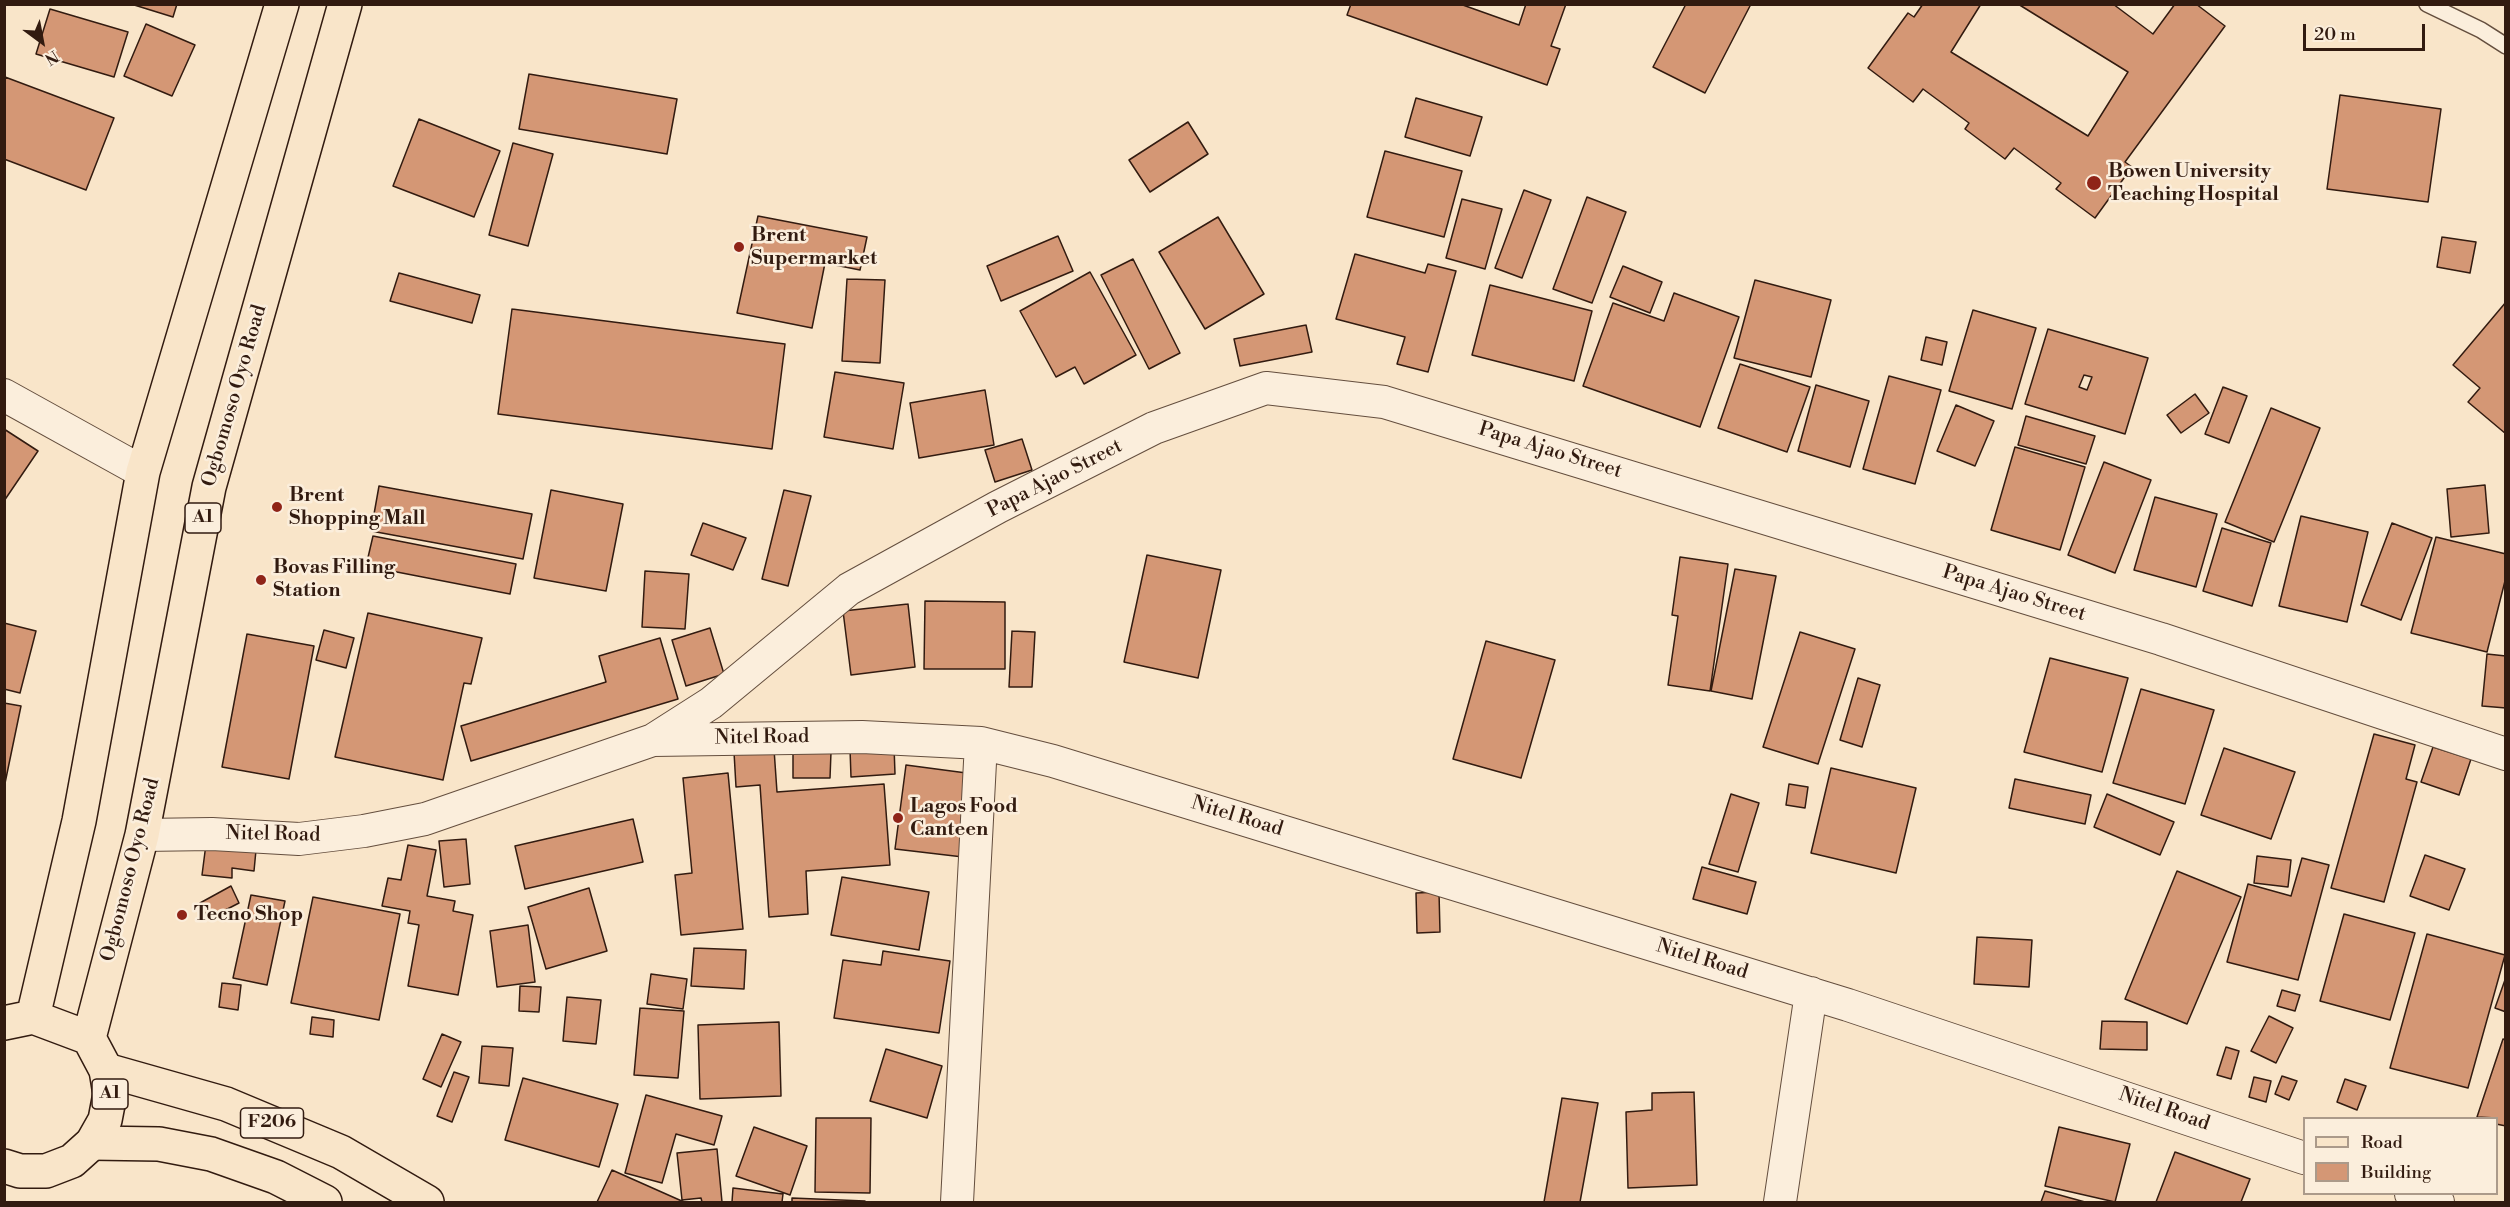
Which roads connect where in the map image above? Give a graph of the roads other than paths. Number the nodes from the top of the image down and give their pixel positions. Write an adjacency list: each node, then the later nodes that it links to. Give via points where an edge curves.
1 (282, 4): 6 (main road)
2 (345, 4): 10 (main road, Ogbomoso Oyo Road / A1, via 209,487)
3 (2427, 4): 4 (lane)
4 (2505, 46)
5 (4, 395): 6 (street)
6 (143, 472): 12 (main road, via 79,821)
7 (653, 740): 8 (street, Nitel Road, via 862,737); 9 (street, Papa Ajao Street, via 711,703 849,589 1154,428 1266,388 1384,402 2150,635); 10 (street, Nitel Road, via 425,819 364,831 299,839)
8 (981, 743): 11 (street, Nitel Road, via 1053,761); 21 (street)
9 (2505, 754)
10 (142, 835): 13 (main road, Ogbomoso Oyo Road / A1)
11 (1811, 993): 16 (street, Nitel Road); 22 (street)
12 (19, 1020): 13 (main road)
13 (89, 1038): 14 (main road, A1)
14 (106, 1070): 15 (main road, A1, via 110,1094 105,1120); 20 (main road, F206, via 226,1104 341,1152)
15 (92, 1143): 17 (main road, A1, via 72,1161 46,1170); 19 (main road, F206, via 159,1144 211,1154 276,1177)
16 (2303, 1158)
17 (6, 1170)
18 (2414, 1195): 23 (street)
19 (325, 1203)
20 (427, 1203)
21 (957, 1203)
22 (1780, 1203)
23 (2438, 1203)

